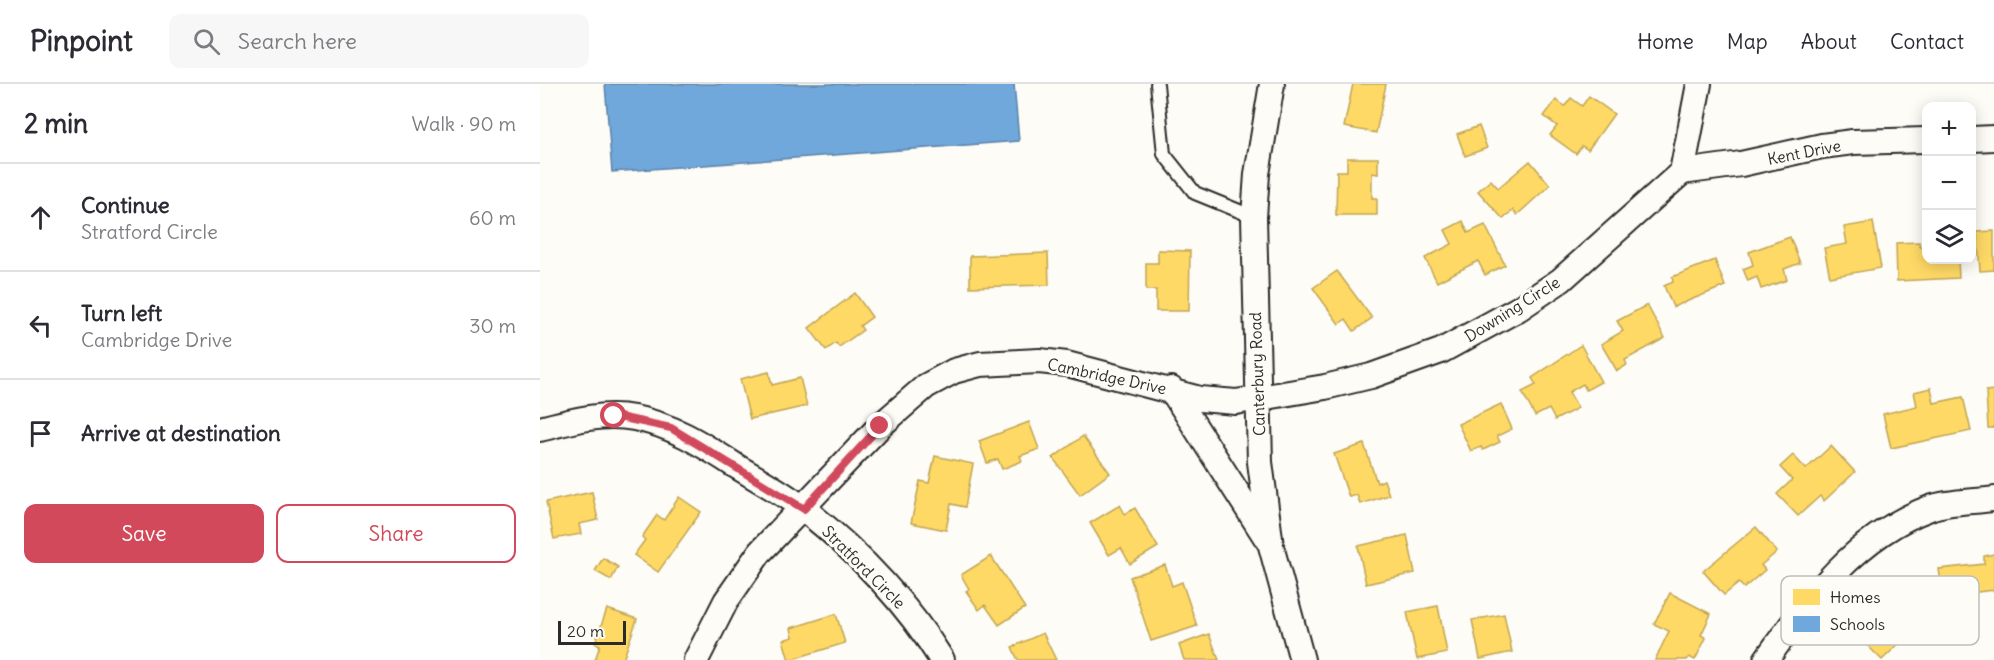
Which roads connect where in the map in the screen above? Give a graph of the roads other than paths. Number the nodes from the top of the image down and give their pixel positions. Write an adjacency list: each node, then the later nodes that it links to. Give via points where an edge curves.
1 (1157, 84): 8 (lane, via 1164,154 1195,193)
2 (1272, 84): 8 (street, Canterbury Road)
3 (1699, 84): 7 (street)
4 (1994, 138): 5 (street)
5 (1976, 139)
6 (1922, 140): 7 (street, Kent Drive, via 1832,145)
7 (1682, 172): 10 (street, Downing Circle, via 1561,280 1472,336 1371,376)
8 (1254, 217): 10 (street, Canterbury Road)
9 (1171, 389): 10 (street, Cambridge Drive, via 1200,399); 13 (street, Cambridge Drive, via 1039,361 980,364 954,371 926,386 880,426); 14 (street)
10 (1257, 399): 14 (street, Canterbury Road)
11 (540, 429): 13 (street, Stratford Circle, via 614,416 652,422 692,438)
12 (1994, 499): 15 (street, via 1932,507 1894,524)
13 (804, 509): 17 (street, Cambridge Drive, via 760,552 726,601); 18 (street, Stratford Circle, via 872,570 904,605)
14 (1271, 546): 19 (street, Canterbury Road)
15 (1834, 576)
16 (1781, 638): 20 (street)
17 (696, 660)
18 (942, 660)
19 (1302, 660)
20 (1766, 660)

